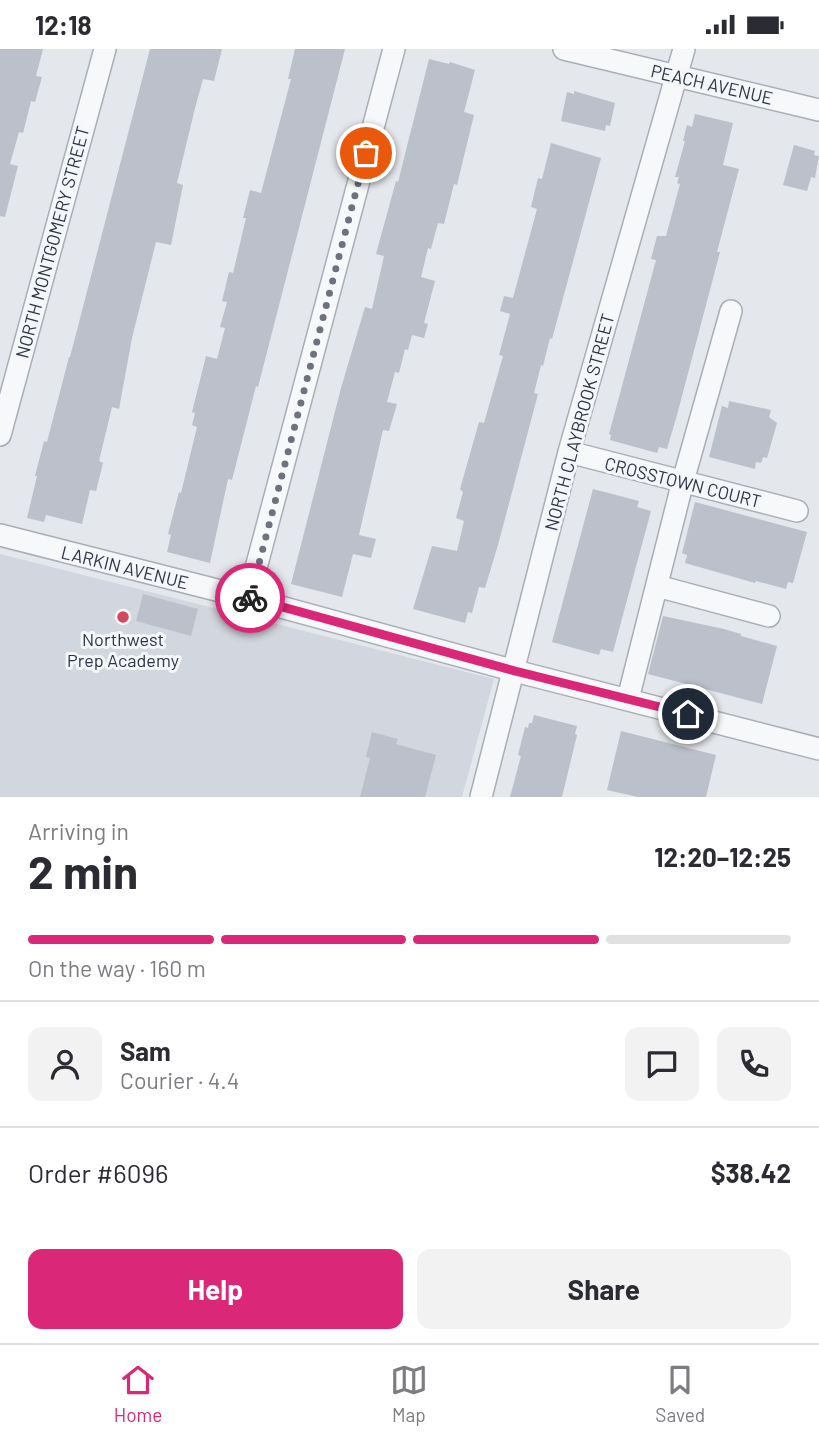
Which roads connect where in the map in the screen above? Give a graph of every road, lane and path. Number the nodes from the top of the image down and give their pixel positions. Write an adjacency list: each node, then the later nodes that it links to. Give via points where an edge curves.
1 (104, 49): 8 (street, NORTH MONTGOMERY STREET)
2 (394, 49): 14 (street)
3 (564, 49): 5 (street, PEACH AVENUE)
4 (684, 49): 5 (street, NORTH CLAYBROOK STREET)
5 (677, 75): 6 (street, PEACH AVENUE); 9 (street, NORTH CLAYBROOK STREET)
6 (819, 110)
7 (731, 311): 10 (street)
8 (0, 435)
9 (569, 452): 10 (street, CROSSTOWN COURT); 16 (street, NORTH CLAYBROOK STREET)
10 (683, 481): 11 (street, CROSSTOWN COURT); 13 (street)
11 (797, 511)
12 (0, 535): 14 (street, LARKIN AVENUE)
13 (657, 586): 15 (street); 17 (street)
14 (248, 598): 16 (street, LARKIN AVENUE)
15 (769, 617)
16 (515, 671): 17 (street, LARKIN AVENUE); 19 (street, NORTH CLAYBROOK STREET)
17 (628, 699): 18 (street, LARKIN AVENUE)
18 (819, 749)
19 (481, 797)

